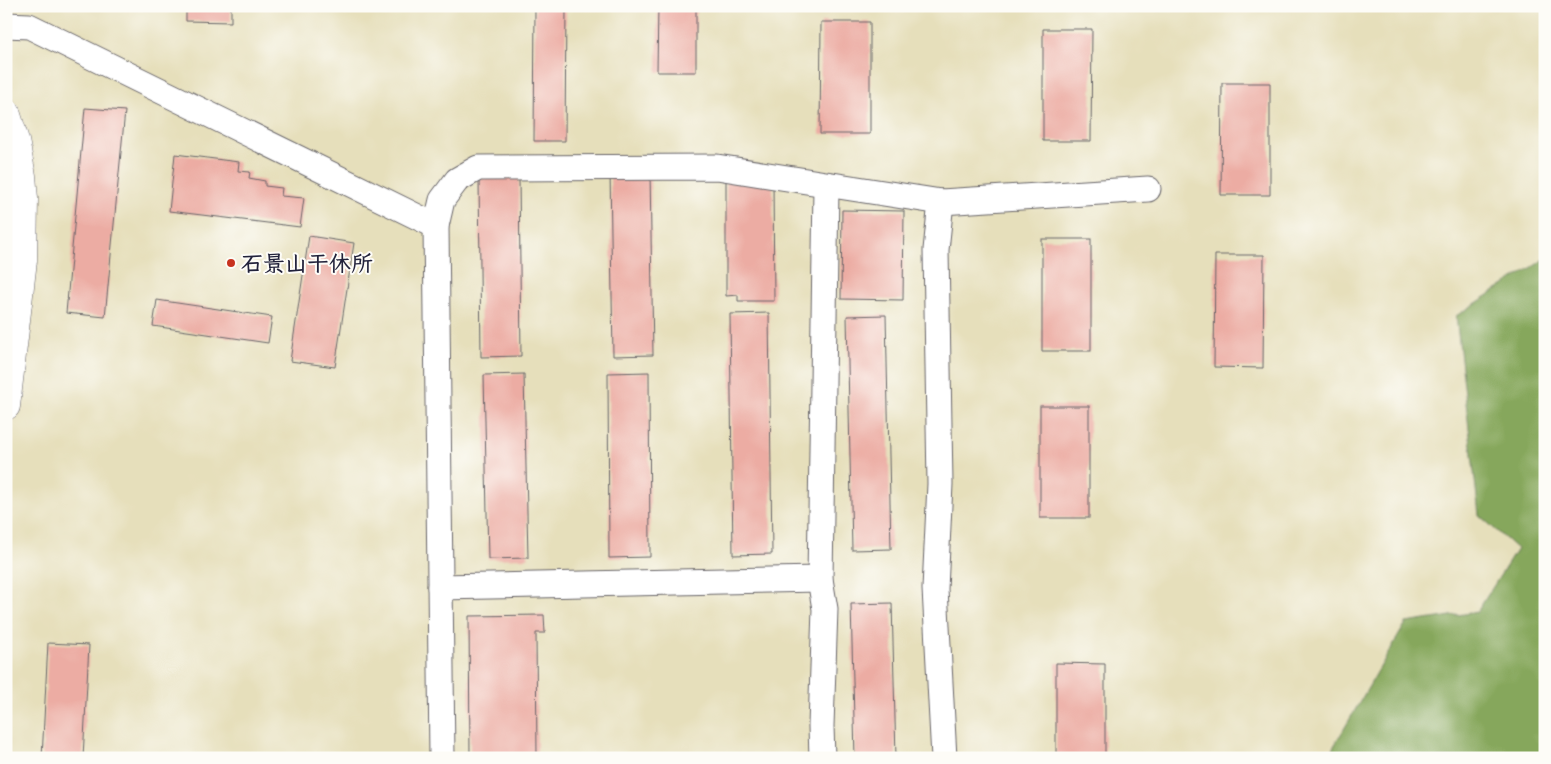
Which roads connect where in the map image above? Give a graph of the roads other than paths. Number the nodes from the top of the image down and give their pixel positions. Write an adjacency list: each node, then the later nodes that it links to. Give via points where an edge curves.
1 (6, 25): 6 (street, via 29,26)
2 (6, 112): 7 (street, via 22,176 24,228)
3 (826, 188): 8 (street)
4 (1148, 189): 5 (street)
5 (941, 202): 6 (street, via 717,167 478,168 457,180 442,200); 12 (street, via 936,250 940,484 935,589)
6 (436, 226): 9 (street)
7 (6, 406)
8 (820, 579): 9 (street); 11 (street, via 825,609)
9 (440, 587): 10 (street)
10 (442, 758)
11 (822, 758)
12 (944, 758)

